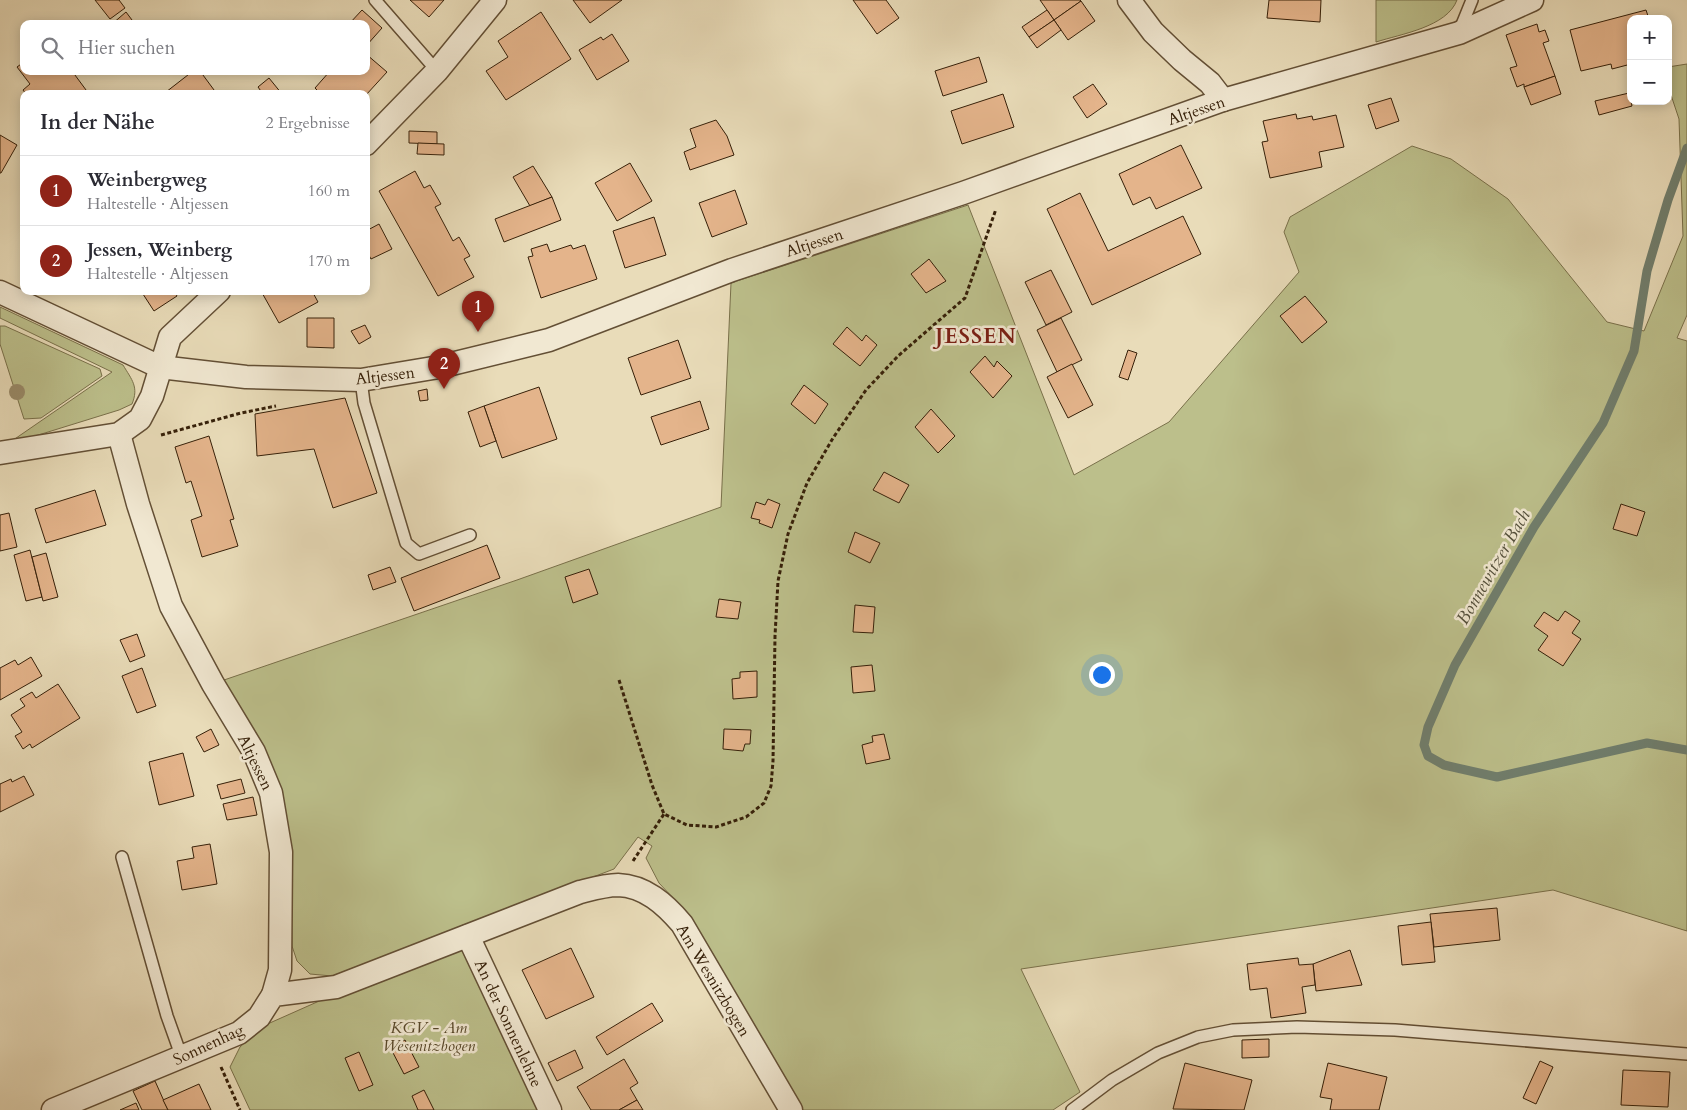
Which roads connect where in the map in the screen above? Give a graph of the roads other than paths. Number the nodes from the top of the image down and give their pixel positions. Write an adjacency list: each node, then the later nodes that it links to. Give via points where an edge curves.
1 (375, 0): 7 (lane)
2 (495, 0): 7 (street)
3 (1129, 0): 8 (street, via 1153,32 1210,82)
4 (1472, 0): 6 (lane)
5 (1532, 0): 6 (street, Altjessen)
6 (1458, 33): 8 (street, Altjessen)
7 (437, 71): 9 (street)
8 (1223, 100): 13 (street, Altjessen, via 732,270 549,340 439,367)
9 (370, 140)
10 (0, 292): 12 (street, Altjessen)
11 (215, 295): 12 (street, via 170,337)
12 (160, 366): 13 (street, Altjessen, via 246,377); 14 (street, via 152,396 140,419)
13 (361, 380): 16 (lane, via 364,403 406,543 418,554)
14 (119, 434): 15 (street); 19 (street, Altjessen, via 171,606 254,752 272,793 281,852 280,963)
15 (0, 452)
16 (470, 535)
17 (122, 857): 21 (lane)
18 (468, 936): 19 (street, via 336,986); 23 (street, An der Sonnenlehne); 24 (street, Am Wesnitzbogen, via 580,892 617,885 642,889 667,907 682,924)
19 (273, 995): 21 (street, Sonnenhag, via 259,1017 238,1034)
20 (1687, 1054): 25 (lane, via 1395,1030 1233,1030 1198,1037 1158,1053 1112,1080)
21 (182, 1058): 22 (street, Sonnenhag)
22 (53, 1110)
23 (550, 1110)
24 (790, 1110)
25 (1072, 1110)

